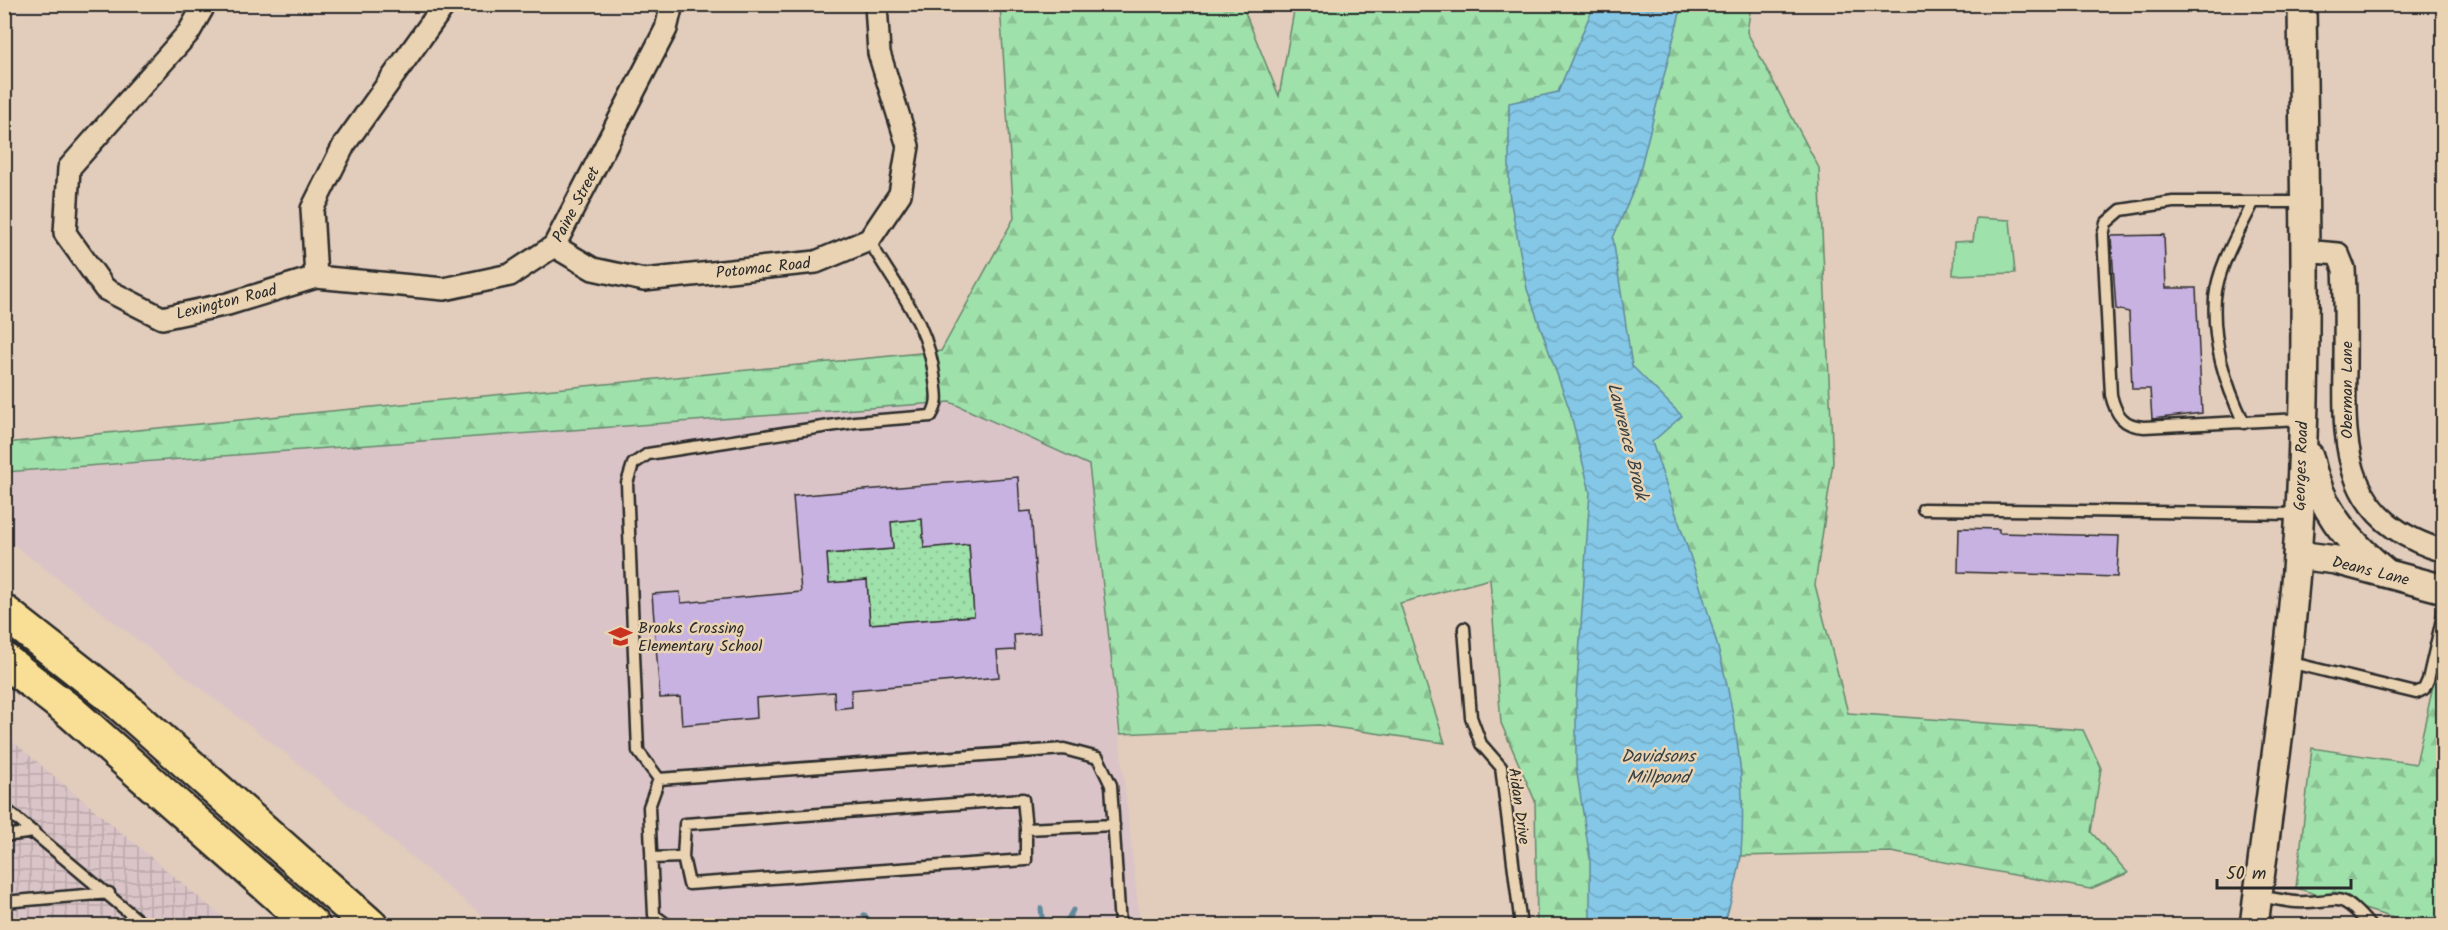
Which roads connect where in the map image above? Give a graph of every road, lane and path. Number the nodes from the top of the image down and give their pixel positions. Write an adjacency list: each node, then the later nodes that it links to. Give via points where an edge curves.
1 (205, 4): 11 (street, Lexington Road, via 189,32 69,168 65,233 105,288 162,318 228,304)
2 (445, 4): 11 (street, via 344,144 312,209)
3 (672, 4): 9 (street, Paine Street, via 666,29)
4 (876, 4): 8 (street, via 879,53 908,146 900,194)
5 (2302, 4): 6 (street, Georges Road)
6 (2303, 202): 7 (lane); 10 (street, Georges Road)
7 (2253, 203): 13 (lane, via 2215,297 2221,370); 13 (lane, via 2172,202 2121,210 2106,223 2103,235 2111,395 2121,420 2144,428)
8 (869, 240): 9 (street, Potomac Road, via 816,262 644,280 593,269); 25 (lane, via 914,310 932,356 938,405 931,416 855,422 705,444 648,454 633,464 627,483 638,750)
9 (554, 246): 11 (street, Paine Street, via 510,274 444,289)
10 (2304, 251): 12 (street, Georges Road); 16 (street, Oberman Lane, via 2338,254 2344,269 2344,421 2346,448 2357,484 2374,508 2399,531)
11 (316, 277)
12 (2302, 421): 13 (lane); 15 (street, Georges Road); 18 (street, via 2314,482 2329,513 2344,534)
13 (2244, 423)
14 (1923, 509): 15 (lane)
15 (2299, 514): 17 (street, Georges Road)
16 (2444, 551)
17 (2297, 555): 18 (street, Deans Lane); 24 (street, Georges Road)
18 (2385, 572): 19 (street, Deans Lane)
19 (2444, 589)
20 (2444, 611): 24 (lane, via 2428,680 2424,689 2416,693)
21 (4, 612): 38 (highway, via 117,700)
22 (1464, 628): 41 (lane, Aidan Drive, via 1471,717 1481,744 1501,767)
23 (4, 660): 37 (highway, via 71,712)
24 (2288, 662): 34 (street, Georges Road)
25 (659, 779): 27 (lane, via 1064,749 1098,758 1111,785); 32 (lane, via 649,807)
26 (4, 808): 29 (lane)
27 (1114, 825): 28 (lane); 40 (lane)
28 (1026, 829): 31 (lane, via 1026,860 690,884); 31 (lane, via 1023,799 685,824)
29 (34, 832): 30 (lane); 33 (lane)
30 (4, 836)
31 (683, 857): 32 (lane)
32 (651, 858): 39 (lane, via 654,915)
33 (109, 893): 35 (lane); 36 (lane)
34 (2257, 896): 42 (street, Georges Road); 43 (lane, via 2297,902 2334,898 2353,905)
35 (4, 902)
36 (145, 926)
37 (313, 926)
38 (371, 926)
39 (669, 926)
40 (1120, 926)
41 (1521, 926)
42 (2253, 926)
43 (2370, 926)

